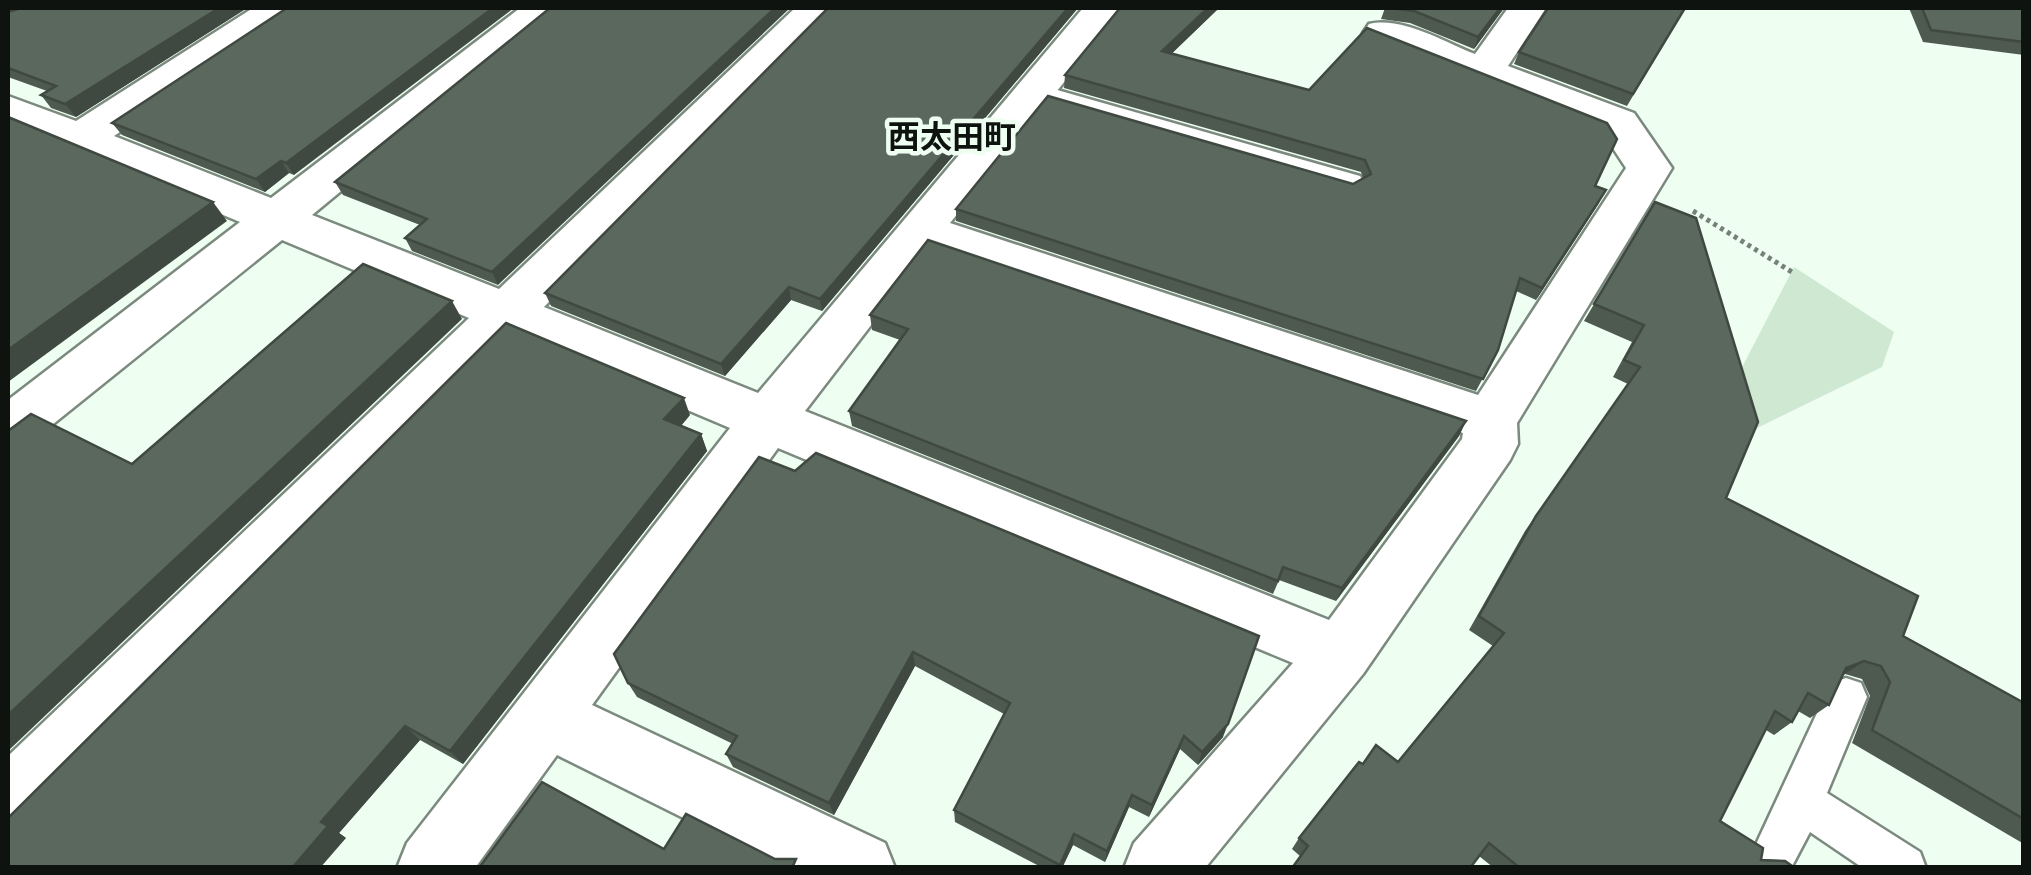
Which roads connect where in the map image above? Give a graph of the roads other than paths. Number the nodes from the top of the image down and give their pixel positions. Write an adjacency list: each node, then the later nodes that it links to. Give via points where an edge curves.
1 (17, 8): 7 (street)
2 (279, 8): 12 (street)
3 (544, 8): 14 (street)
4 (817, 8): 16 (street)
5 (1104, 8): 10 (street)
6 (1527, 8): 9 (street)
7 (8, 13)
8 (1383, 33): 9 (street)
9 (1485, 70): 18 (street, via 1620,123 1649,168)
10 (1036, 92): 13 (lane); 15 (street)
11 (8, 109): 12 (street)
12 (79, 140): 14 (street)
13 (1350, 183)
14 (272, 221): 16 (street); 19 (street)
15 (918, 230): 17 (street); 18 (street)
16 (504, 311): 17 (street); 24 (street)
17 (769, 418): 20 (street); 22 (street)
18 (1490, 421): 20 (street, via 1490,444)
19 (8, 430)
20 (1341, 654): 27 (street)
21 (1846, 697): 23 (lane)
22 (548, 717): 25 (street); 26 (street)
23 (1802, 802): 28 (lane); 29 (lane)
24 (8, 803)
25 (432, 868)
26 (860, 868)
27 (1159, 868)
28 (1767, 868)
29 (1904, 868)

